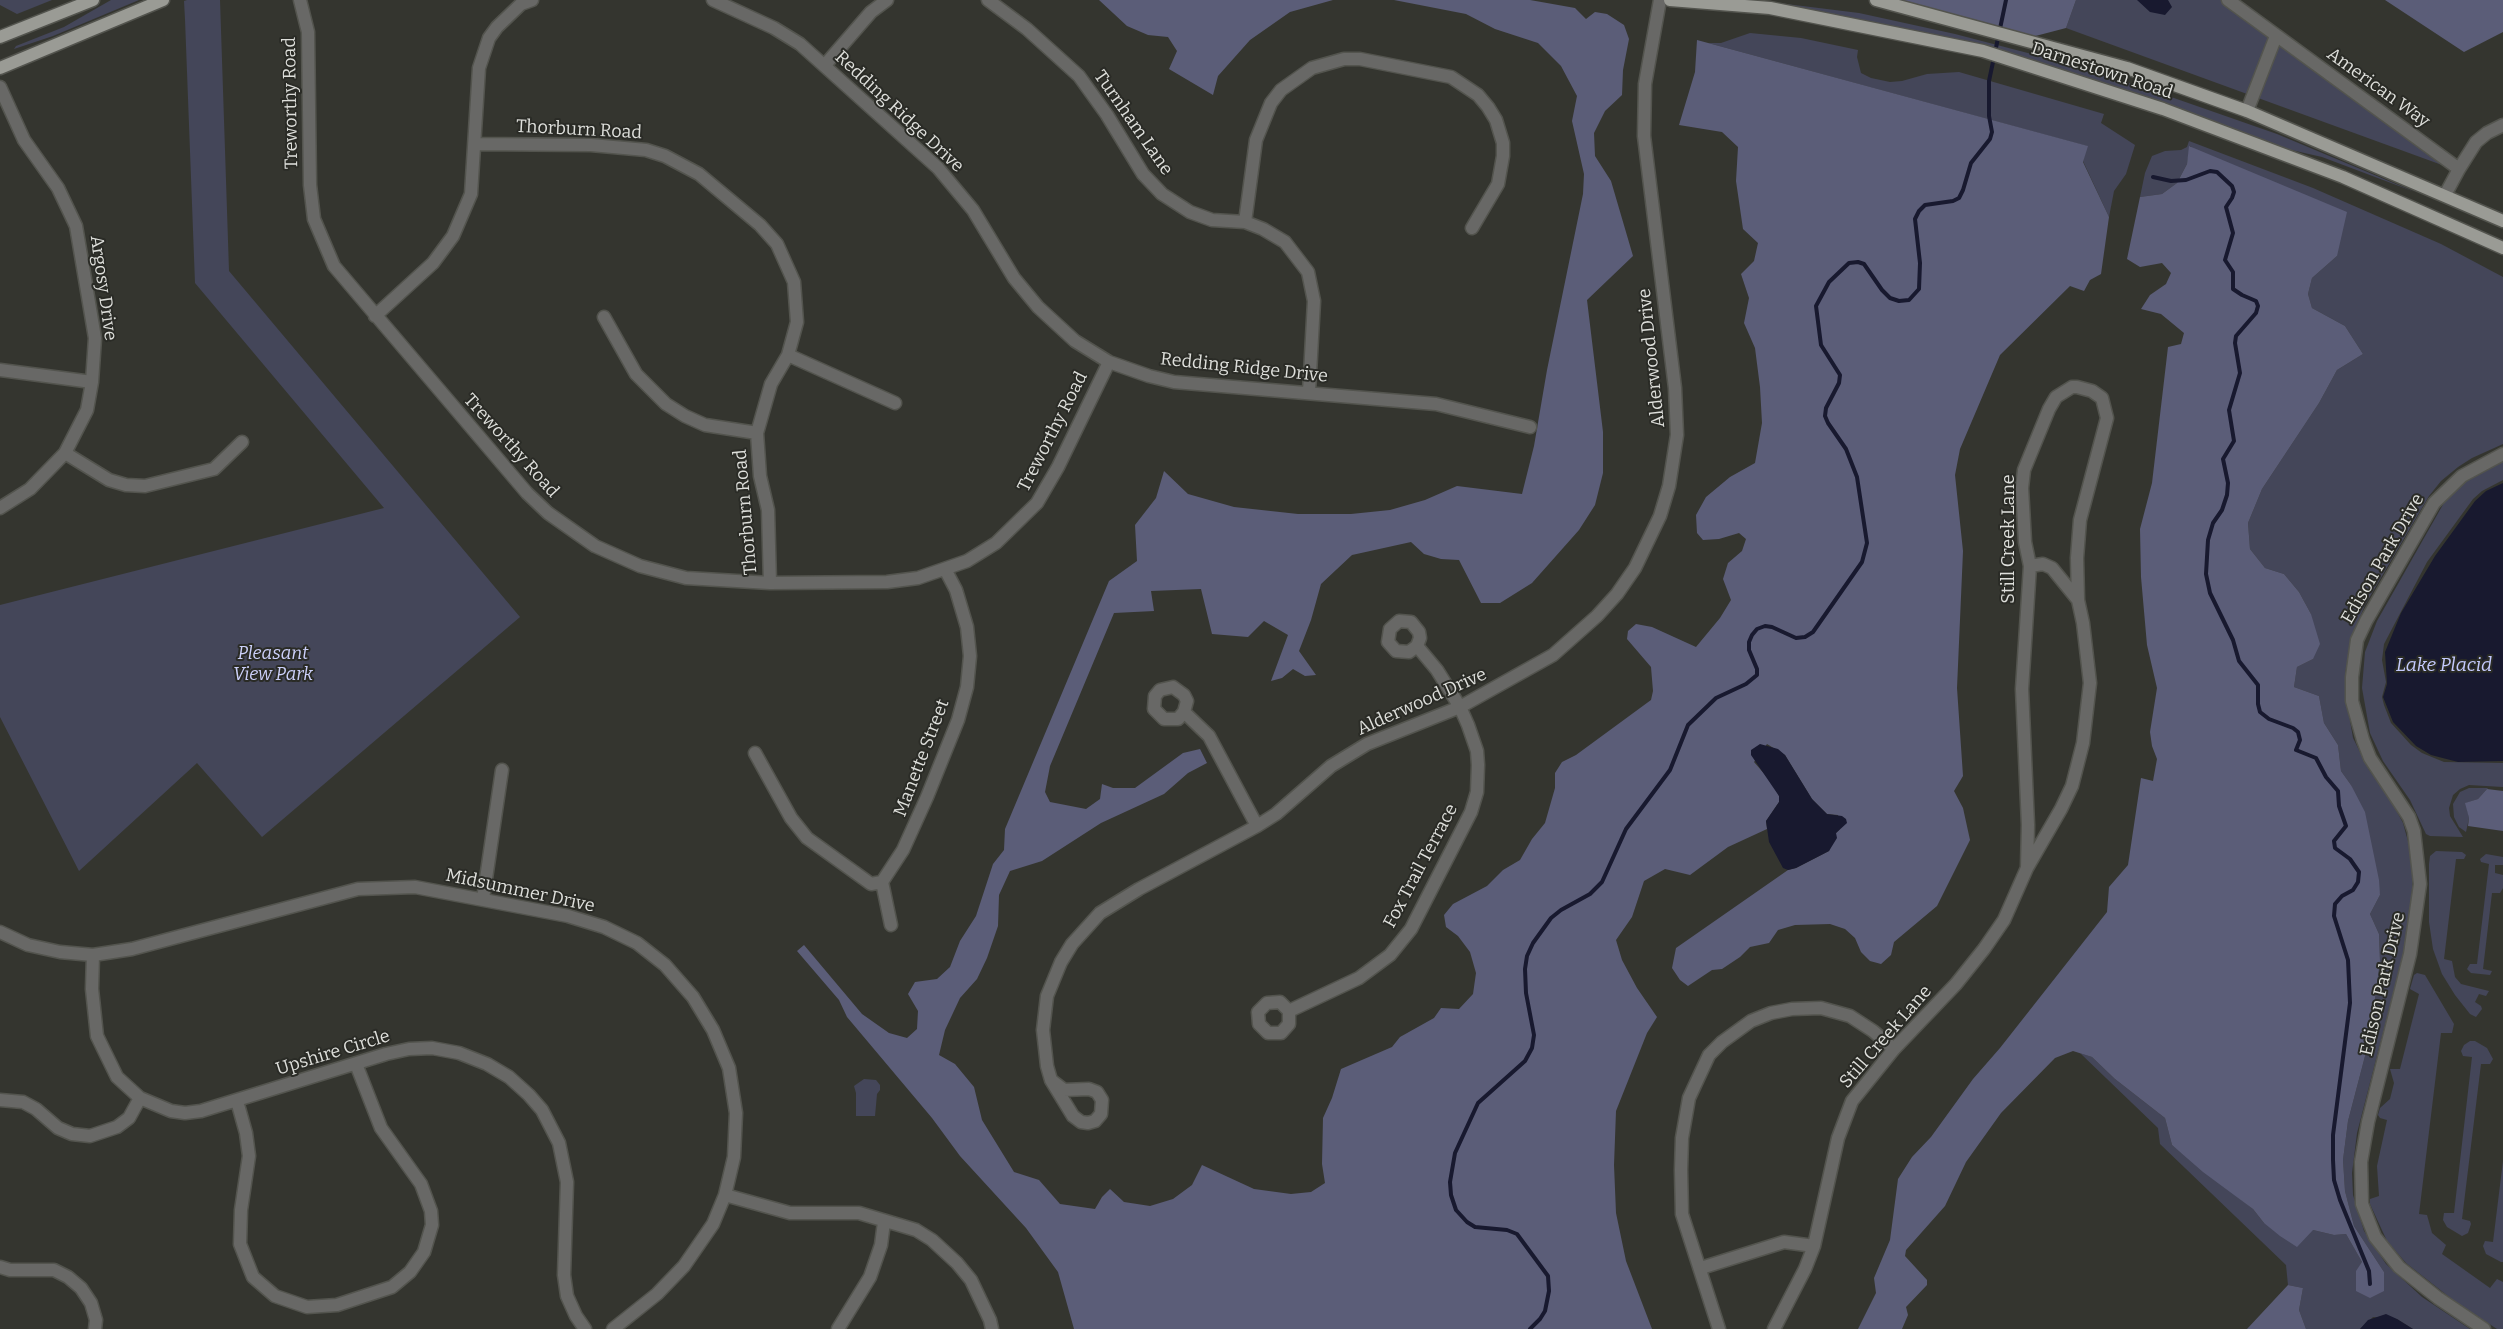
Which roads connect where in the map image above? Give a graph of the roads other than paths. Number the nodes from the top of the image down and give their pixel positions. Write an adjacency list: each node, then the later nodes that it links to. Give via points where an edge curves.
1 (93, 0): 13 (main road)
2 (163, 0): 15 (main road)
3 (300, 0): 26 (street, Treworthy Road, via 308,32 310,185 314,219 334,266)
4 (532, 0): 19 (street, via 521,4 489,38 478,68)
5 (713, 0): 14 (street, Redding Ridge Drive, via 774,28)
6 (887, 0): 14 (street, via 871,12)
7 (988, 0): 23 (street, Turnham Lane, via 1078,76 1107,115 1143,174 1162,194 1190,212 1212,220)
8 (1660, 0): 45 (street, Alderwood Drive, via 1643,108 1677,409 1675,455 1669,486 1660,516 1639,560 1617,594 1597,616 1554,655)
9 (1670, 0): 25 (main road, Darnestown Road, via 1770,8 2004,57 2163,109 2342,177)
10 (1876, 0): 17 (main road, Darnestown Road, via 2127,68)
11 (2228, 0): 12 (street, American Way)
12 (2276, 36): 17 (street); 20 (street, American Way)
13 (0, 37)
14 (825, 65): 29 (street, Redding Ridge Drive, via 938,168 973,210 1014,278 1038,306 1075,340)
15 (0, 68)
16 (0, 87): 31 (street, Argosy Drive, via 24,140 58,188 76,226 95,338)
17 (2247, 112): 21 (main road, Darnestown Road)
18 (2503, 125): 20 (street, via 2476,142)
19 (476, 144): 26 (street, via 471,194 453,236 433,262); 28 (street, Thorburn Road, via 591,145 646,150 699,174 777,244 794,282 798,309)
20 (2459, 169): 21 (street)
21 (2445, 195): 22 (main road, Darnestown Road)
22 (2503, 221)
23 (1245, 222): 24 (street, via 1256,140 1271,103 1281,90 1312,68 1344,59 1360,59 1451,77 1488,106 1496,120 1504,156 1498,184); 32 (street, Turnham Lane, via 1285,242 1308,272 1314,301)
24 (1472, 228)
25 (2503, 248)
26 (375, 316): 42 (street, Treworthy Road, via 527,493 548,513 595,546 640,566 686,578)
27 (604, 317): 35 (street, via 636,374 666,404 705,425)
28 (788, 355): 33 (street); 35 (street, Thorburn Road, via 771,384)
29 (1109, 362): 32 (street, Redding Ridge Drive, via 1174,382); 41 (street, Treworthy Road, via 1058,468 1037,503 996,543)
30 (0, 370): 31 (street)
31 (92, 382): 37 (street, Argosy Drive, via 87,410)
32 (1309, 392): 34 (street, Redding Ridge Drive, via 1436,404)
33 (894, 403)
34 (1530, 427)
35 (757, 433): 42 (street, Thorburn Road, via 760,476 768,510)
36 (242, 442): 37 (street, via 214,469 144,486 109,480)
37 (65, 453): 39 (street, Argosy Drive, via 30,490)
38 (2503, 454): 75 (street, Edison Park Drive, via 2462,476 2434,503 2357,640 2352,677 2352,701 2362,740 2370,758 2409,817 2414,831 2420,884 2410,954 2366,1130 2361,1162 2362,1204 2375,1237 2399,1267)
39 (0, 508)
40 (2030, 566): 43 (street, via 2043,564 2052,568); 43 (street, Still Creek Lane, via 2023,511 2024,470 2056,397 2072,387 2086,388 2102,398 2107,418 2080,520); 50 (street, Still Creek Lane, via 2022,689)
41 (945, 569): 42 (street, Treworthy Road, via 918,578 887,582); 51 (street, Manette Street, via 956,590 967,627 970,656 967,687 958,720 927,797 903,850)
42 (770, 583)
43 (2078, 600): 50 (street, Still Creek Lane, via 2090,683 2084,743 2065,802)
44 (1417, 646): 45 (street, Fox Trail Terrace, via 1437,670)
45 (1460, 707): 49 (street, Alderwood Drive, via 1384,736 1349,754); 56 (street, Fox Trail Terrace, via 1477,751 1477,792 1471,812 1411,929 1376,968)
46 (1184, 712): 49 (street, via 1209,736)
47 (755, 754): 51 (street, via 791,818 807,838 871,884)
48 (502, 770): 52 (street)
49 (1257, 826): 59 (street, Alderwood Drive, via 1116,901 1086,926 1061,962 1048,996 1043,1030)
50 (2027, 868): 57 (street, Still Creek Lane, via 2004,920 1984,949 1956,984)
51 (882, 882): 53 (street)
52 (483, 900): 55 (street, Midsummer Drive, via 415,887 358,889 132,948); 63 (street, Midsummer Drive, via 568,916 604,927 636,943 665,965 693,997 713,1030 729,1068 736,1113 734,1158)
53 (891, 925)
54 (0, 932): 55 (street, Midsummer Drive, via 28,944 60,952)
55 (93, 955): 60 (street, Upshire Circle, via 92,989 97,1036 117,1077)
56 (1289, 1011)
57 (1894, 1049): 65 (street, Still Creek Lane, via 1852,1101 1844,1118); 67 (street, via 1850,1016 1822,1008 1792,1008 1751,1021 1709,1055 1689,1098 1682,1138 1682,1214)
58 (356, 1064): 62 (street, Upshire Circle); 62 (street, via 380,1128 422,1184 432,1224 424,1252 410,1272 392,1287 337,1305 307,1308 275,1296 253,1277 240,1244 249,1156); 69 (street, Upshire Circle, via 409,1049 450,1051 487,1064 509,1077 529,1095 550,1125 564,1161 567,1182 564,1275 568,1296)
59 (1051, 1080)
60 (140, 1098): 61 (street, via 129,1118 117,1127 90,1136 58,1128 23,1102); 62 (street, Upshire Circle, via 171,1111 185,1113)
61 (0, 1100)
62 (238, 1101)
63 (725, 1195): 64 (street, via 790,1213 860,1213); 70 (street, Midsummer Drive, via 713,1224 684,1266)
64 (884, 1222): 71 (street, via 881,1246 870,1277); 72 (street, via 916,1230 957,1263 971,1280)
65 (1814, 1246): 67 (street, via 1784,1242); 74 (street, Still Creek Lane)
66 (0, 1267): 68 (street, via 54,1270 68,1277 91,1303)
67 (1701, 1268): 73 (street)
68 (95, 1329)
69 (585, 1329)
70 (613, 1329)
71 (838, 1329)
72 (992, 1329)
73 (1719, 1329)
74 (1774, 1329)
75 (2484, 1329)

